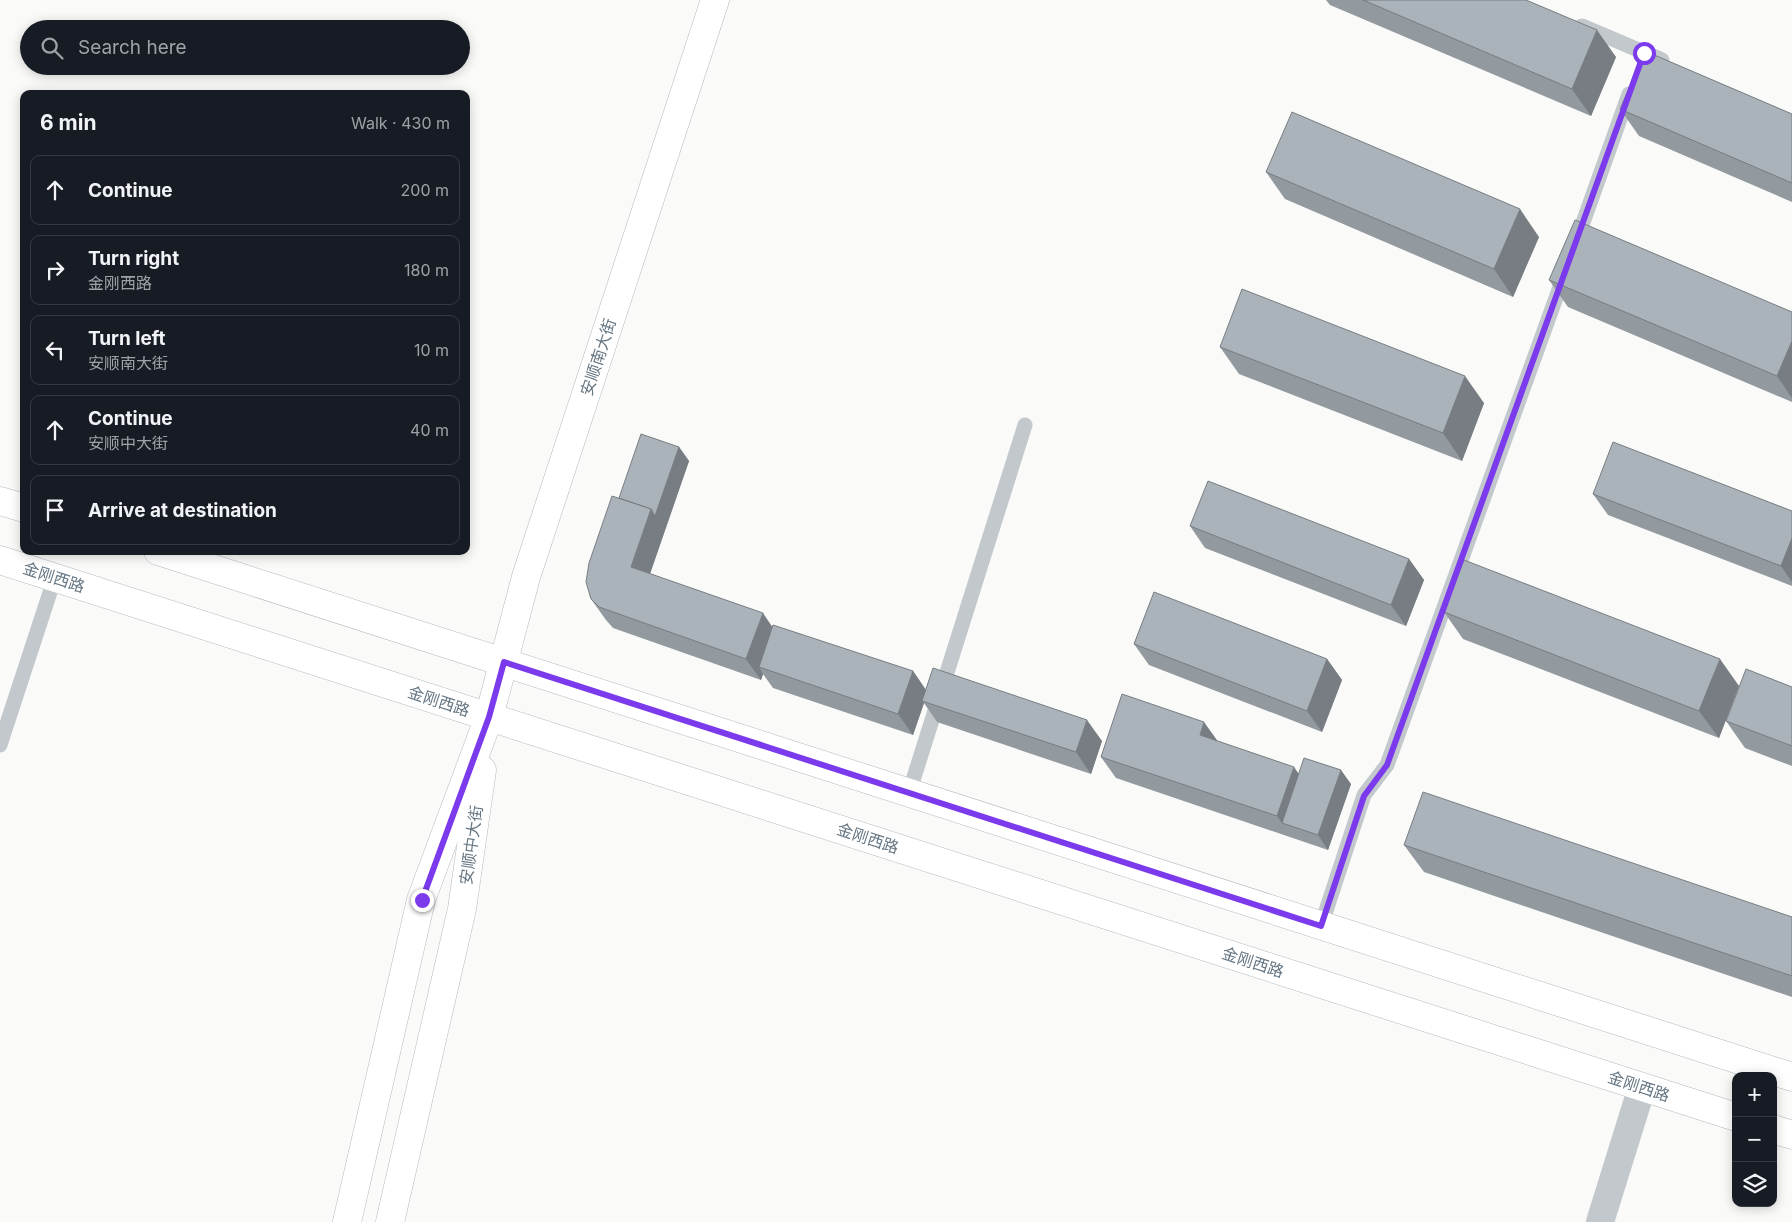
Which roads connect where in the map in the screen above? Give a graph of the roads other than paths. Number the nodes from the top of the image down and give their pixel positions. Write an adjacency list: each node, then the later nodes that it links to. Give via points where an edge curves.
1 (715, 0): 11 (street, 安顺南大街, via 526,578)
2 (1564, 19): 3 (lane, via 1642,58)
3 (1679, 68)
4 (1634, 81): 15 (lane, via 1387,765 1364,796)
5 (1025, 425): 14 (lane)
6 (0, 501): 7 (street)
7 (20, 507)
8 (170, 555): 11 (street)
9 (0, 560): 10 (street, 金刚西路)
10 (55, 577): 12 (street, 金刚西路); 13 (lane)
11 (504, 662): 12 (street, 安顺南大街); 14 (street)
12 (489, 717): 17 (street, 金刚西路); 21 (street, 安顺中大街, via 422,900); 22 (street, 安顺中大街, via 462,909)
13 (0, 745)
14 (909, 793): 15 (street)
15 (1321, 926): 16 (street)
16 (1792, 1077)
17 (1642, 1087): 18 (street, 金刚西路); 23 (street)
18 (1732, 1116)
19 (1777, 1130): 20 (street)
20 (1792, 1135)
21 (348, 1222)
22 (390, 1222)
23 (1600, 1222)

